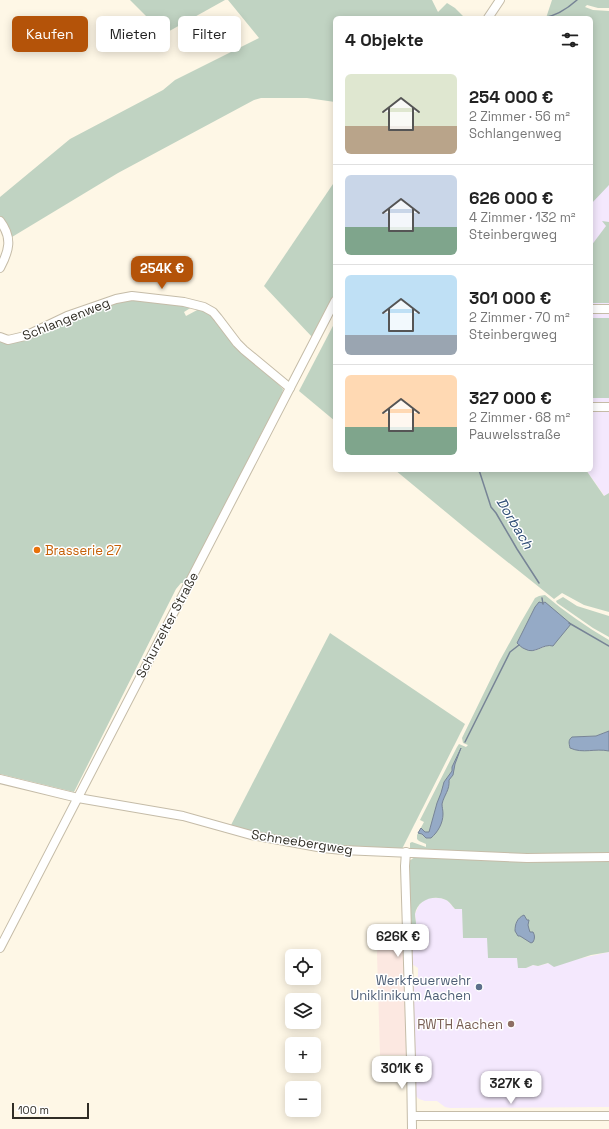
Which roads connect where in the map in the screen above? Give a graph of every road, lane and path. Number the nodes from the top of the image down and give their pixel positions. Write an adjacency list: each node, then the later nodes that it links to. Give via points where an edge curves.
1 (500, 0): 2 (street)
2 (489, 16)
3 (0, 221): 4 (street, via 9,242 7,254)
4 (0, 268)
5 (333, 305): 9 (street, Schurzelter Straße)
6 (593, 309): 7 (street)
7 (609, 310)
8 (0, 337): 9 (street, Schlangenweg, via 8,340 17,339 67,316 116,299 132,296 184,302 213,312 237,344)
9 (290, 388): 13 (street, Schurzelter Straße)
10 (593, 407): 11 (street)
11 (609, 407)
12 (0, 779): 13 (street, Schneebergweg)
13 (78, 798): 14 (street, Schneebergweg, via 183,816 251,835 323,848); 16 (street, Schurzelter Straße)
14 (406, 852): 15 (street, Schneebergweg, via 527,858); 17 (street)
15 (609, 857)
16 (0, 948)
17 (412, 1116): 18 (street); 19 (street)
18 (609, 1116)
19 (412, 1129)

